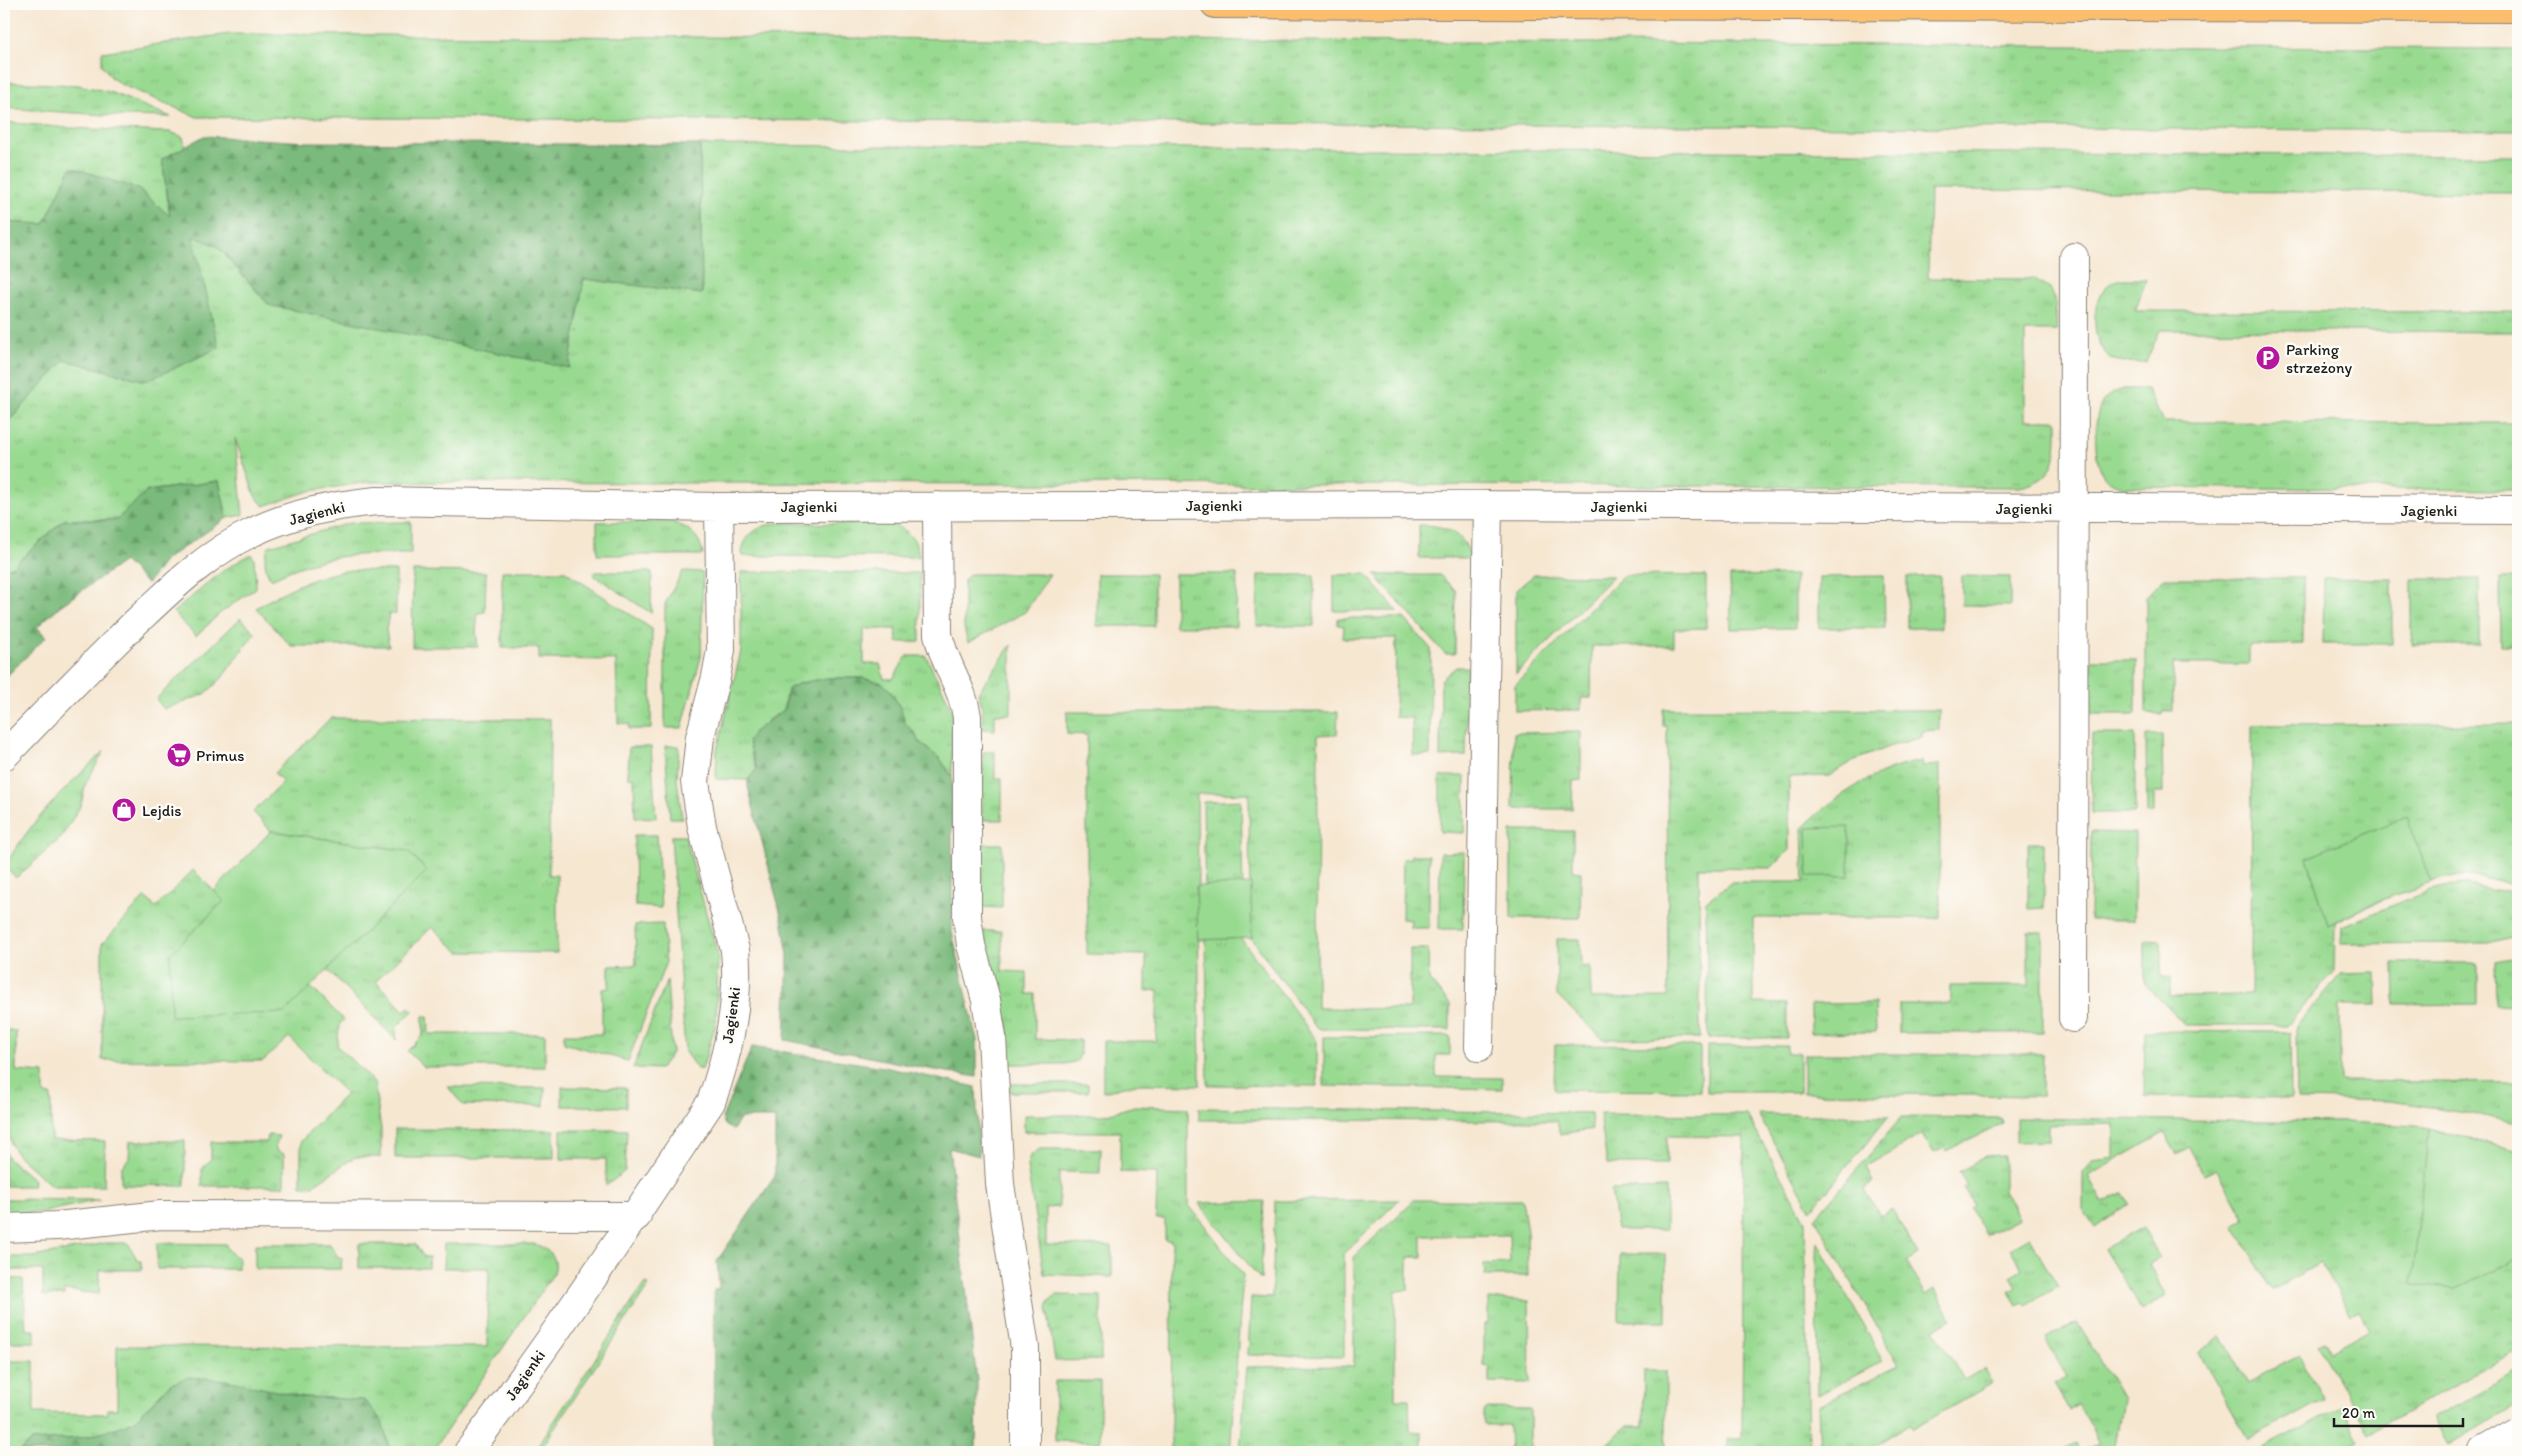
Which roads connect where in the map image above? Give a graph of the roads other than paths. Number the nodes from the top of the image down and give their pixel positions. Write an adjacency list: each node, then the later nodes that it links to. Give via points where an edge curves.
1 (1215, 4): 2 (main road)
2 (2518, 8)
3 (2074, 257): 7 (street)
4 (1488, 505): 5 (street, Jagienki); 7 (street, Jagienki); 11 (street)
5 (937, 506): 6 (street, Jagienki); 16 (street, via 938,634 941,648 965,700 967,718 967,917 992,1037 1000,1184 1025,1348)
6 (719, 507): 9 (street, Jagienki, via 377,501 321,509 275,523 229,544 172,588 80,676); 12 (street, Jagienki, via 721,650 700,737 695,782 702,827 735,950 737,969 727,1048 712,1102)
7 (2073, 508): 8 (street, Jagienki); 10 (street)
8 (2518, 510)
9 (4, 756)
10 (2073, 1018)
11 (1479, 1047)
12 (636, 1216): 13 (street, via 161,1215); 15 (street, Jagienki)
13 (4, 1228)
14 (2518, 1432): 17 (street)
15 (468, 1452)
16 (1025, 1452)
17 (2484, 1452)

